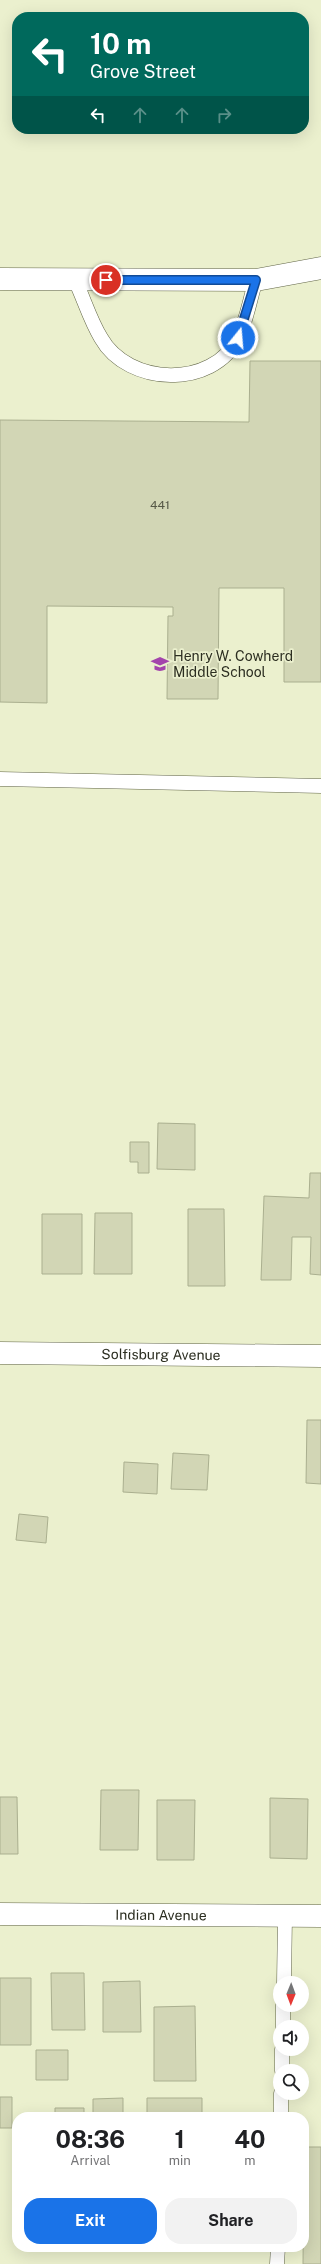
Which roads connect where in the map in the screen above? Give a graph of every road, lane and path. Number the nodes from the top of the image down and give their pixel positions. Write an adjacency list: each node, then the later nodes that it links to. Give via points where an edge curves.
1 (321, 268): 4 (street)
2 (0, 280): 3 (street)
3 (75, 280): 4 (street); 4 (lane, via 101,339 111,351 138,369 169,376 201,370 228,351 238,338)
4 (256, 280)
5 (0, 779): 6 (lane)
6 (321, 786)
7 (0, 1353): 8 (street, Solfisburg Avenue)
8 (321, 1356)
9 (0, 1914): 10 (street, Indian Avenue)
10 (286, 1916): 11 (street, Indian Avenue); 12 (lane)
11 (321, 1916)
12 (284, 1976)
13 (281, 2100): 14 (lane)
14 (281, 2112)
15 (278, 2252): 16 (lane)
16 (277, 2264)

